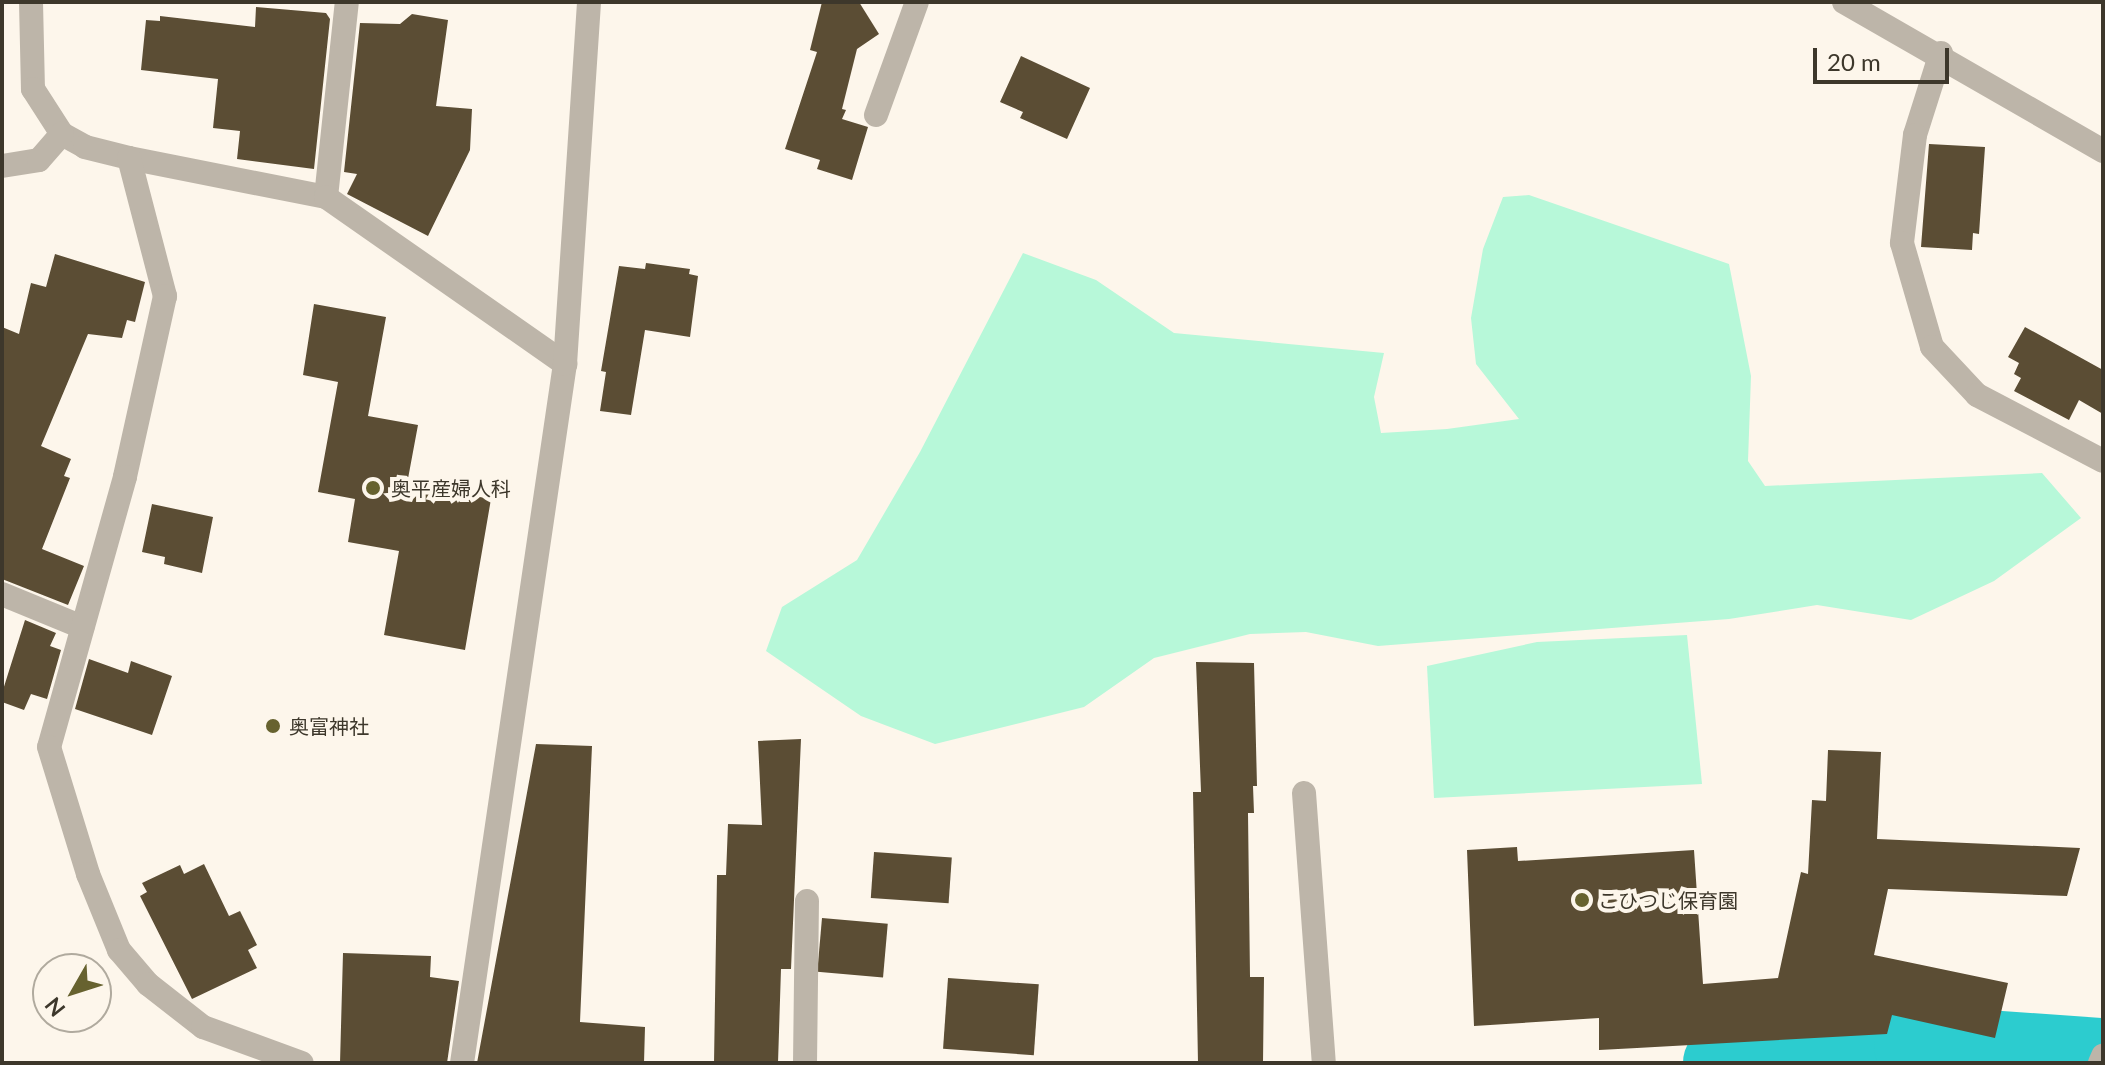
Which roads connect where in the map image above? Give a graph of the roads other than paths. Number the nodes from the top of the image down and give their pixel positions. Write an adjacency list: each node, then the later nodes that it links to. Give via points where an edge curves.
1 (31, 2): 8 (street, via 33,89)
2 (347, 2): 12 (street)
3 (589, 2): 13 (street)
4 (917, 2): 7 (street)
5 (1844, 2): 6 (street)
6 (1941, 53): 9 (street); 14 (street, via 1915,135 1902,243 1932,347 1977,395)
7 (876, 115)
8 (62, 134): 10 (street, via 85,147); 11 (street, via 39,160)
9 (2103, 151)
10 (129, 158): 12 (street); 16 (street, via 165,296 125,477)
11 (2, 166)
12 (326, 197): 13 (street)
13 (565, 364): 21 (street)
14 (2103, 461)
15 (2, 594): 16 (street)
16 (82, 627): 20 (street, via 49,747 88,874 119,950 148,984 203,1027)
17 (1304, 793): 23 (street)
18 (807, 901): 22 (street)
19 (2103, 1056): 24 (street)
20 (302, 1063)
21 (462, 1063)
22 (805, 1063)
23 (1324, 1063)
24 (2100, 1063)

